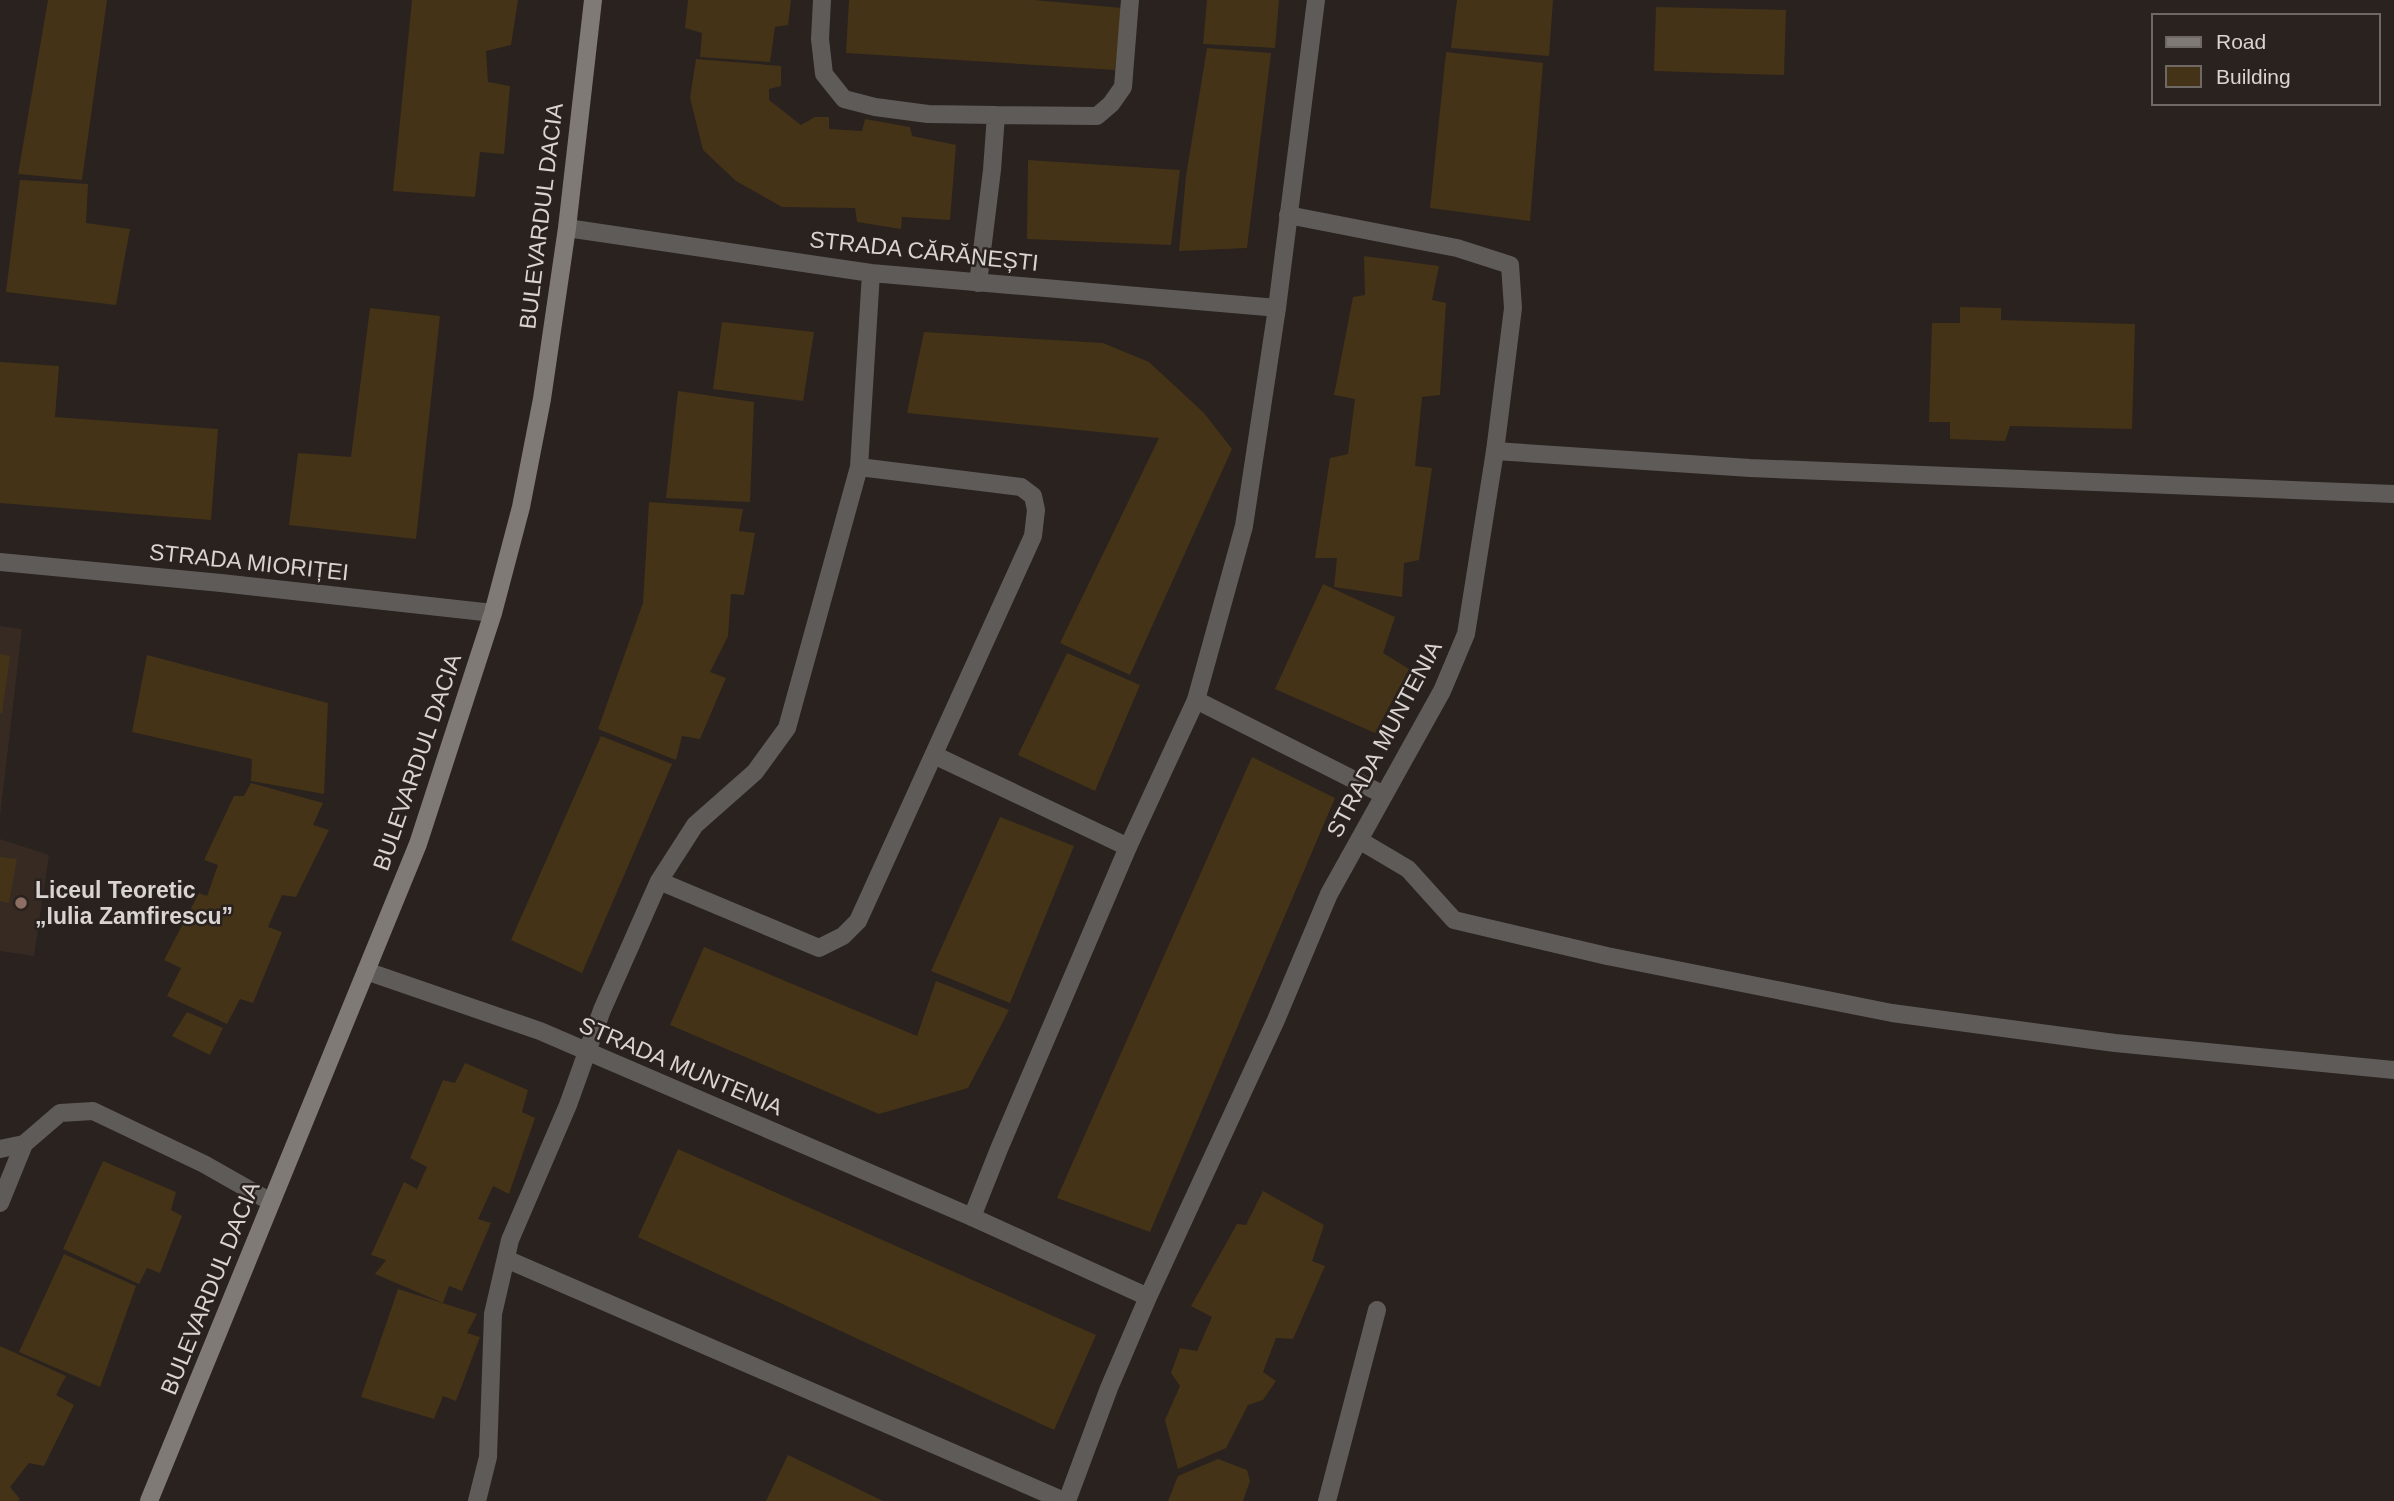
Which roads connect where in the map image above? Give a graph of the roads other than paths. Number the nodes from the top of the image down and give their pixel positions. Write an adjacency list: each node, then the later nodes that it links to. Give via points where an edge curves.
1 (593, 0): 7 (main road, BULEVARDUL DACIA)
2 (822, 0): 5 (street, via 824,74 844,99 928,114)
3 (1130, 0): 5 (street, via 1122,87 1111,104 1097,116)
4 (1316, 0): 6 (street)
5 (996, 116): 9 (street)
6 (1288, 215): 10 (street); 11 (street, STRADA MUNTENIA, via 1457,248 1510,265 1513,308)
7 (567, 228): 8 (street, STRADA CĂRĂNEȘTI); 15 (main road, BULEVARDUL DACIA, via 542,400 521,507)
8 (871, 273): 9 (street, STRADA CĂRĂNEȘTI); 12 (street)
9 (978, 283): 10 (street, STRADA CĂRĂNEȘTI)
10 (1277, 308): 16 (street, via 1244,526)
11 (1495, 451): 13 (street, via 1750,468); 18 (street, STRADA MUNTENIA, via 1465,634 1442,691)
12 (859, 467): 17 (street, via 1021,488 1033,496 1033,537); 21 (street, via 787,728 755,772 695,825)
13 (2394, 494)
14 (0, 562): 15 (street, STRADA MIORIȚEI)
15 (493, 612): 22 (main road, BULEVARDUL DACIA, via 418,844)
16 (1195, 700): 18 (street); 20 (street)
17 (934, 755): 20 (street); 21 (street, via 858,921 843,936 819,948)
18 (1384, 795): 19 (street, STRADA MUNTENIA)
19 (1359, 840): 24 (street, via 1408,869 1454,920 1607,956 1892,1013 2115,1043); 31 (street, STRADA MUNTENIA, via 1329,894)
20 (1128, 847): 29 (street)
21 (659, 881): 23 (street)
22 (366, 971): 23 (street, STRADA MUNTENIA, via 540,1031); 27 (main road, BULEVARDUL DACIA)
23 (588, 1053): 29 (street, STRADA MUNTENIA); 30 (street)
24 (2394, 1070)
25 (24, 1144): 26 (street); 27 (street, via 60,1113 93,1111); 28 (street)
26 (0, 1149)
27 (271, 1202): 34 (main road, BULEVARDUL DACIA)
28 (0, 1203)
29 (972, 1217): 31 (street, STRADA MUNTENIA)
30 (506, 1259): 33 (street, via 493,1314); 35 (street)
31 (1148, 1297): 35 (street, STRADA MUNTENIA)
32 (1377, 1310): 36 (street)
33 (482, 1499)
34 (149, 1501)
35 (1065, 1501)
36 (1327, 1501)

